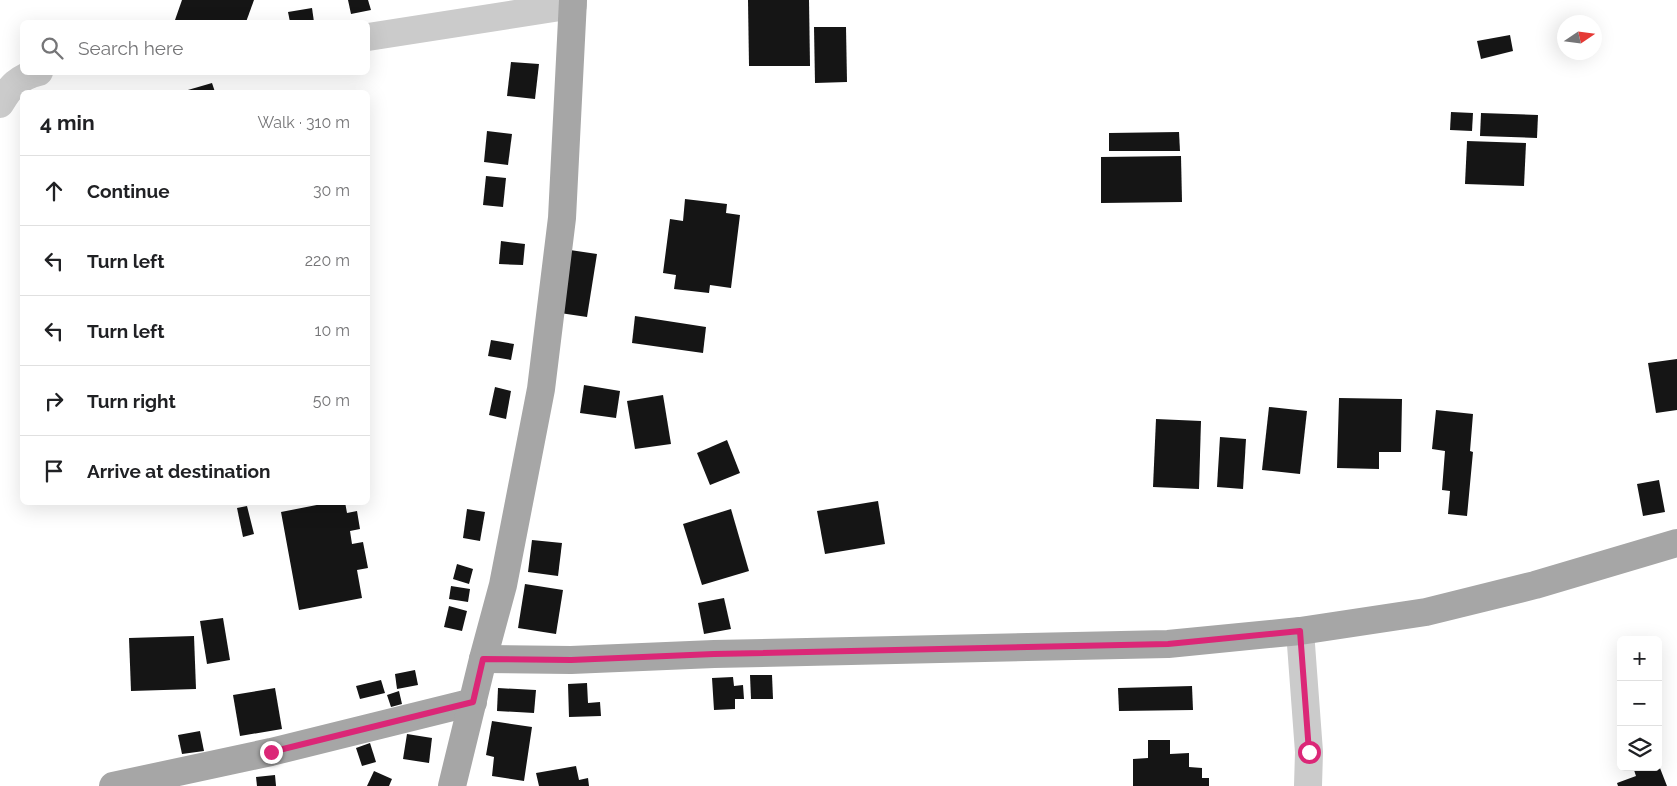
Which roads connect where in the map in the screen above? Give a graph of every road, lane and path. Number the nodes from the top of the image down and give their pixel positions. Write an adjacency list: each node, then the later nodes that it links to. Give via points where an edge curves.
1 (573, 3): 2 (street); 7 (main road, via 562,218 541,389 503,585)
2 (370, 37)
3 (29, 75): 4 (street, via 11,86)
4 (0, 104)
5 (1677, 543): 6 (main road, via 1535,585 1426,612)
6 (1300, 631): 7 (main road, via 1168,644 571,660); 11 (street, via 1309,752)
7 (483, 659): 8 (main road)
8 (473, 702): 9 (main road, via 271,752); 10 (main road)
9 (113, 786)
10 (452, 786)
11 (1308, 786)

